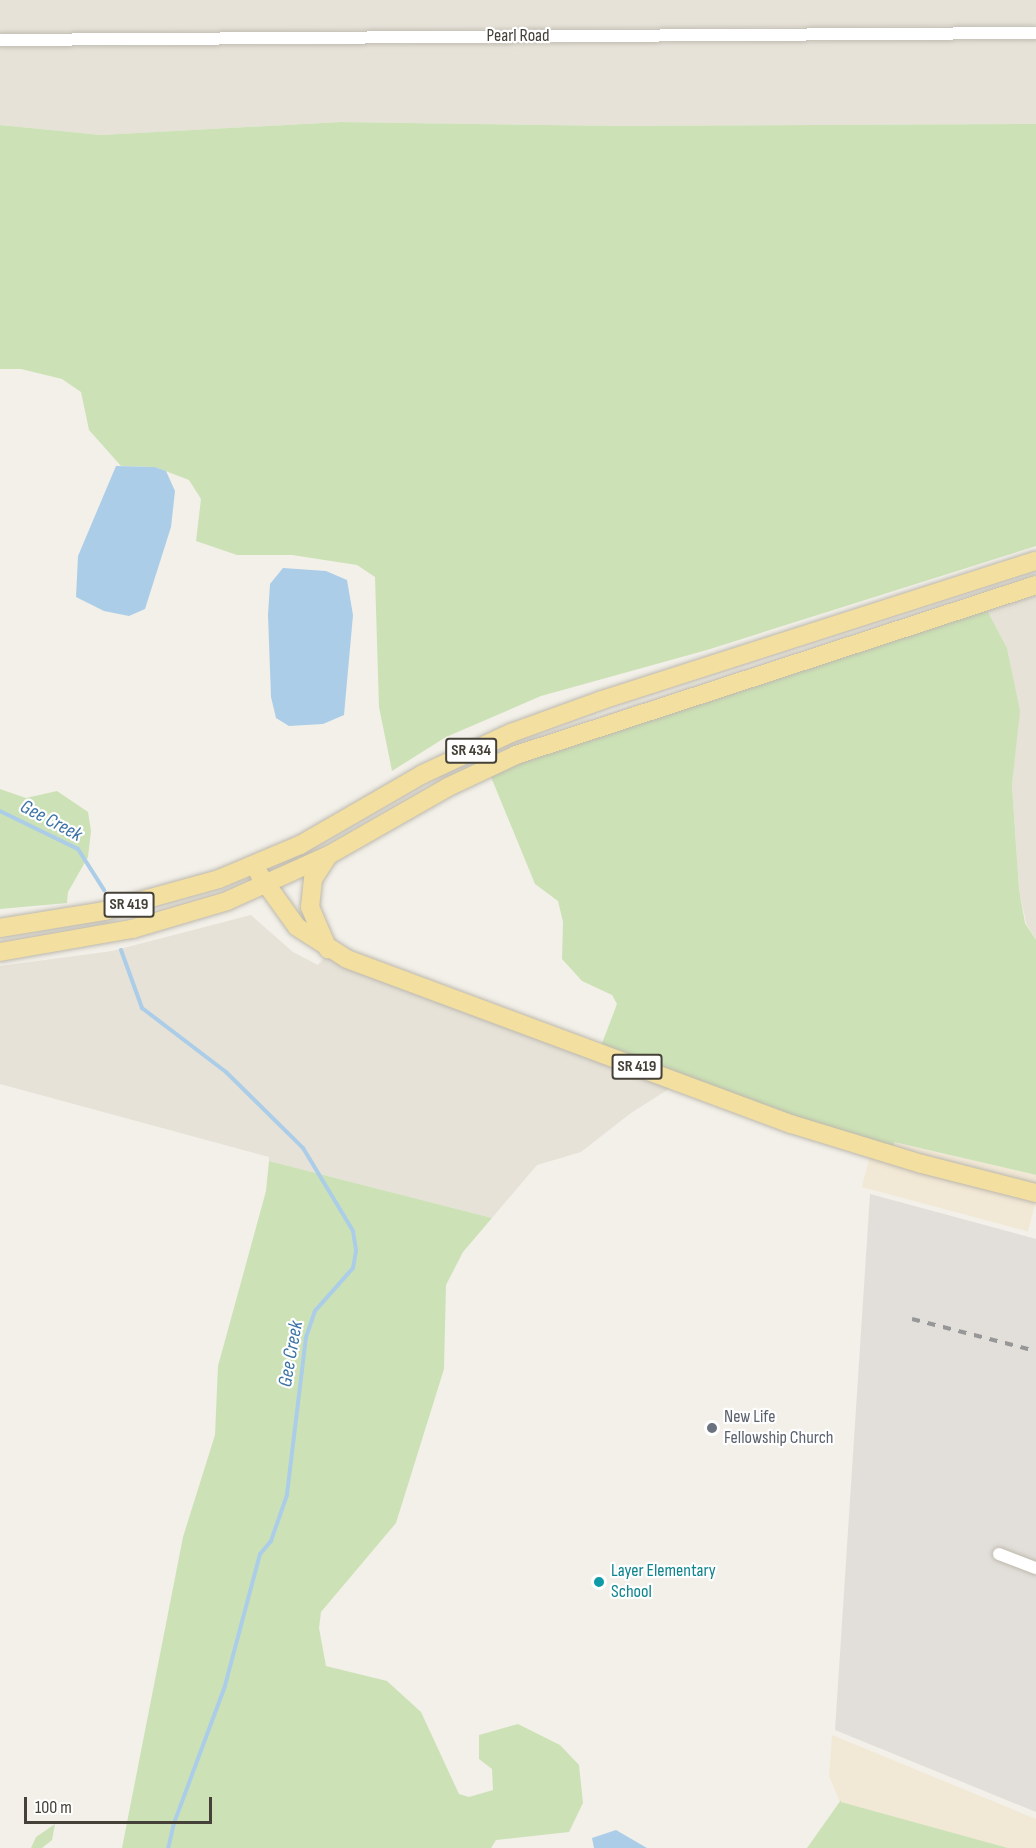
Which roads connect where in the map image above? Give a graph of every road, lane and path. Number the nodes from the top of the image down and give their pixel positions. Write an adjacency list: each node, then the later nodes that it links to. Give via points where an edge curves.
1 (1036, 33): 2 (street, Pearl Road)
2 (0, 40)
3 (1036, 561): 5 (main road, SR 434)
4 (1036, 585): 6 (main road, SR 434)
5 (702, 668): 6 (main road, via 681,685); 8 (main road, SR 434, via 511,732 423,774 300,845)
6 (673, 701): 7 (main road, SR 434, via 516,755 448,787)
7 (328, 855): 9 (main road, SR 434); 11 (main road, via 313,879 310,907)
8 (255, 866): 9 (main road, SR 419); 10 (main road, SR 419, via 128,906)
9 (266, 884): 11 (main road, SR 419, via 297,927); 12 (main road, SR 419, via 227,901 153,924 72,942)
10 (0, 928)
11 (329, 951): 13 (main road, SR 419, via 791,1124)
12 (0, 952)
13 (1036, 1193)
14 (999, 1554): 15 (street)
15 (1036, 1568)

